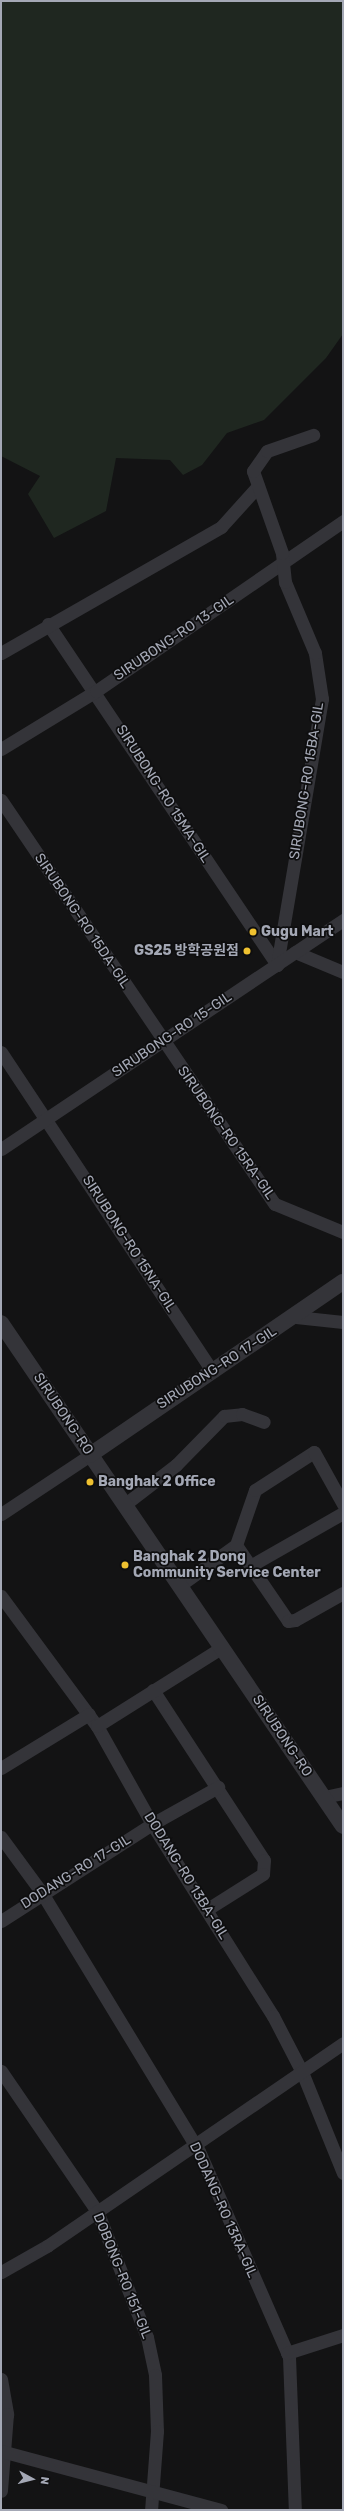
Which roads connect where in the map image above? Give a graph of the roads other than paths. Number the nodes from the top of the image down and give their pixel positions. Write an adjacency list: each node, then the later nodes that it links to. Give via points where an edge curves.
1 (313, 435): 2 (street, SIRUBONG-RO 15BA-GIL, via 267,451 259,457 253,471)
2 (258, 486): 4 (street, SIRUBONG-RO 15BA-GIL); 5 (street, via 221,527)
3 (343, 521): 4 (street, SIRUBONG-RO 13-GIL)
4 (283, 564): 7 (street, SIRUBONG-RO 13-GIL); 12 (street, SIRUBONG-RO 15BA-GIL, via 284,582 315,653 322,699)
5 (48, 624): 6 (street); 7 (street, SIRUBONG-RO 15MA-GIL)
6 (1, 653)
7 (96, 691): 8 (street, SIRUBONG-RO 13-GIL); 12 (street, SIRUBONG-RO 15MA-GIL)
8 (1, 749)
9 (1, 800): 14 (street, SIRUBONG-RO 15DA-GIL)
10 (343, 920): 11 (street, SIRUBONG-RO 15-GIL)
11 (296, 952): 12 (street, SIRUBONG-RO 15-GIL); 13 (street)
12 (277, 965): 14 (street, SIRUBONG-RO 15-GIL)
13 (343, 972)
14 (163, 1041): 16 (street, SIRUBONG-RO 15-GIL); 18 (street, SIRUBONG-RO 15RA-GIL, via 275,1204)
15 (1, 1052): 16 (street, SIRUBONG-RO 15NA-GIL)
16 (46, 1119): 17 (street, SIRUBONG-RO 15-GIL); 23 (street, SIRUBONG-RO 15NA-GIL)
17 (1, 1149)
18 (343, 1232)
19 (343, 1282): 20 (street, SIRUBONG-RO 17-GIL)
20 (296, 1317): 21 (street); 23 (street, SIRUBONG-RO 17-GIL)
21 (343, 1322)
22 (1, 1323): 25 (street, SIRUBONG-RO)
23 (211, 1369): 25 (street, SIRUBONG-RO 17-GIL)
24 (264, 1422): 27 (street, via 242,1414 224,1416 176,1465)
25 (90, 1455): 27 (street, SIRUBONG-RO); 29 (street)
26 (343, 1504): 30 (street, via 314,1452 255,1490)
27 (124, 1505): 32 (street, SIRUBONG-RO)
28 (343, 1513): 31 (street)
29 (1, 1514)
30 (236, 1546): 31 (street); 32 (street)
31 (250, 1566): 33 (street, via 288,1621 295,1620)
32 (179, 1586): 35 (street, SIRUBONG-RO)
33 (343, 1593)
34 (1, 1596): 37 (street, DODANG-RO 13BA-GIL)
35 (221, 1648): 36 (street); 42 (street, SIRUBONG-RO)
36 (153, 1690): 38 (street); 40 (street)
37 (88, 1714): 38 (street, DODANG-RO 13BA-GIL); 39 (street)
38 (97, 1726): 43 (street, DODANG-RO 13BA-GIL)
39 (1, 1768)
40 (218, 1787): 43 (street, DODANG-RO 17-GIL); 47 (street, via 259,1850 265,1868 263,1874)
41 (343, 1793): 42 (street)
42 (324, 1797): 44 (street, SIRUBONG-RO)
43 (152, 1824): 46 (street, DODANG-RO 17-GIL); 47 (street, DODANG-RO 13BA-GIL)
44 (343, 1826)
45 (1, 1837): 46 (street, DODANG-RO 13RA-GIL)
46 (42, 1892): 48 (street, DODANG-RO 17-GIL); 52 (street, DODANG-RO 13RA-GIL)
47 (206, 1910): 51 (street, DODANG-RO 13BA-GIL, via 273,2016)
48 (1, 1921)
49 (343, 2043): 51 (street)
50 (1, 2071): 54 (street, DOBONG-RO 151-GIL)
51 (302, 2072): 52 (street); 53 (street, DODANG-RO 13BA-GIL)
52 (196, 2146): 54 (street); 57 (street, DODANG-RO 13RA-GIL)
53 (343, 2173)
54 (96, 2211): 55 (street); 61 (street, DOBONG-RO 151-GIL, via 147,2337 155,2375 157,2431)
55 (1, 2272)
56 (343, 2335): 57 (street)
57 (287, 2353): 64 (street, DODANG-RO 13RA-GIL)
58 (1, 2379): 59 (street, via 7,2414)
59 (3, 2451): 60 (street); 61 (street)
60 (1, 2491)
61 (153, 2492): 62 (street, DOBONG-RO 151-GIL); 63 (street)
62 (151, 2510)
63 (221, 2510)
64 (295, 2510)

